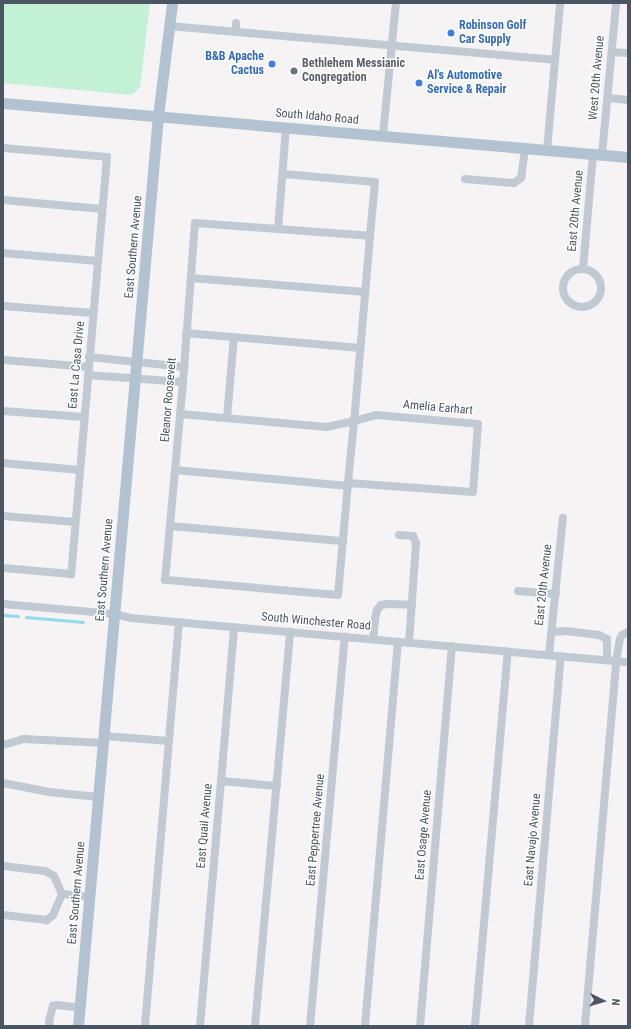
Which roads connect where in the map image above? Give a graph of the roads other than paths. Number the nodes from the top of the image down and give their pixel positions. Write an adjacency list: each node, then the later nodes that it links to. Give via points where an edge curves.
1 (172, 3): 5 (main road, East Southern Avenue)
2 (396, 3): 6 (street)
3 (560, 3): 9 (street)
4 (616, 3): 7 (street, West 20th Avenue)
5 (169, 26): 6 (street, via 236,28); 13 (main road, East Southern Avenue)
6 (392, 46): 9 (street); 15 (street)
7 (612, 52): 8 (street); 10 (street, West 20th Avenue)
8 (628, 53)
9 (555, 60): 18 (street)
10 (608, 98): 11 (street); 19 (street, West 20th Avenue)
11 (628, 100)
12 (3, 103): 13 (main road, South Idaho Road)
13 (158, 116): 14 (main road, South Idaho Road); 39 (main road, East Southern Avenue)
14 (286, 127): 15 (main road, South Idaho Road); 21 (street)
15 (383, 136): 17 (main road, South Idaho Road)
16 (3, 148): 24 (street, East La Casa Drive, via 106,158)
17 (525, 148): 18 (main road, South Idaho Road); 22 (street, via 522,178 514,183)
18 (546, 150): 19 (main road, South Idaho Road)
19 (598, 155): 20 (main road, South Idaho Road); 29 (street, East 20th Avenue)
20 (628, 157)
21 (283, 174): 25 (street); 26 (street, via 375,182)
22 (465, 179)
23 (3, 200): 24 (street)
24 (102, 209): 28 (street, East La Casa Drive)
25 (278, 229): 26 (street); 30 (street, Eleanor Roosevelt, via 195,223)
26 (370, 236): 31 (street)
27 (3, 253): 28 (street)
28 (98, 261): 33 (street, East La Casa Drive)
29 (583, 269): 29 (street, East 20th Avenue, via 571,273 563,289 572,305 585,308 596,302 602,291 599,278)
30 (191, 278): 31 (street); 34 (street, Eleanor Roosevelt)
31 (365, 292): 36 (street)
32 (3, 306): 33 (street)
33 (93, 313): 37 (street, East La Casa Drive)
34 (186, 333): 35 (street); 40 (street, Eleanor Roosevelt)
35 (234, 337): 36 (street); 47 (street)
36 (360, 348): 48 (street)
37 (89, 357): 39 (street); 41 (street, East La Casa Drive)
38 (3, 360): 41 (street)
39 (136, 362): 40 (street); 42 (main road, East Southern Avenue)
40 (184, 367): 43 (street, Eleanor Roosevelt)
41 (88, 371): 42 (street); 46 (street, East La Casa Drive)
42 (135, 378): 43 (street); 64 (main road, East Southern Avenue)
43 (183, 382): 45 (street, Eleanor Roosevelt)
44 (3, 411): 46 (street)
45 (180, 414): 47 (street); 51 (street, Eleanor Roosevelt)
46 (84, 417): 50 (street, East La Casa Drive)
47 (227, 418): 48 (street, via 326,427)
48 (354, 421): 52 (street); 52 (street, Amelia Earhart, via 376,415 478,424 473,492)
49 (3, 463): 50 (street)
50 (80, 470): 55 (street, East La Casa Drive)
51 (175, 470): 52 (street); 56 (street, Eleanor Roosevelt)
52 (348, 484): 58 (street)
53 (3, 516): 55 (street)
54 (563, 518): 61 (street, East 20th Avenue)
55 (75, 522): 59 (street, East La Casa Drive, via 70,574)
56 (170, 526): 58 (street); 58 (street, Eleanor Roosevelt, via 165,580 338,595)
57 (399, 535): 63 (street, via 413,536 416,543)
58 (343, 541)
59 (3, 568)
60 (518, 591): 61 (street)
61 (556, 594): 68 (street, East 20th Avenue)
62 (3, 604): 64 (street, South Winchester Road)
63 (412, 605): 71 (street, via 381,605 375,619); 73 (street)
64 (114, 614): 65 (street, South Winchester Road); 81 (main road, East Southern Avenue)
65 (179, 622): 66 (street, South Winchester Road); 82 (street)
66 (234, 627): 67 (street, South Winchester Road); 84 (street, East Quail Avenue)
67 (290, 632): 70 (street, South Winchester Road); 86 (street)
68 (552, 632): 76 (street, East 20th Avenue); 78 (street, via 599,635 607,639)
69 (628, 632): 79 (street, via 620,639)
70 (345, 637): 71 (street, South Winchester Road); 98 (street, East Peppertree Avenue)
71 (373, 639): 72 (street, South Winchester Road)
72 (398, 642): 73 (street, South Winchester Road); 99 (street)
73 (409, 642): 74 (street, South Winchester Road)
74 (452, 646): 75 (street, South Winchester Road); 100 (street, East Osage Avenue)
75 (508, 651): 76 (street, South Winchester Road); 101 (street)
76 (549, 655): 77 (street, South Winchester Road)
77 (561, 656): 78 (street, South Winchester Road); 102 (street, East Navajo Avenue)
78 (607, 660): 79 (street, South Winchester Road)
79 (616, 661): 80 (street, South Winchester Road); 103 (street)
80 (628, 662)
81 (103, 739): 82 (street); 83 (street, via 24,739); 87 (main road, East Southern Avenue)
82 (169, 741): 95 (street)
83 (3, 744)
84 (221, 781): 86 (street); 96 (street, East Quail Avenue)
85 (3, 783): 87 (street, via 49,792)
86 (276, 786): 97 (street)
87 (98, 797): 90 (main road, East Southern Avenue)
88 (3, 866): 89 (street, via 45,871 54,876)
89 (62, 894): 90 (street); 91 (street, via 53,915 47,920)
90 (90, 897): 92 (main road, East Southern Avenue)
91 (3, 915)
92 (80, 1008): 93 (street, via 53,1006); 94 (main road, East Southern Avenue)
93 (50, 1026)
94 (78, 1026)
95 (145, 1026)
96 (200, 1026)
97 (255, 1026)
98 (310, 1026)
99 (365, 1026)
100 (420, 1026)
101 (475, 1026)
102 (529, 1026)
103 (584, 1026)

